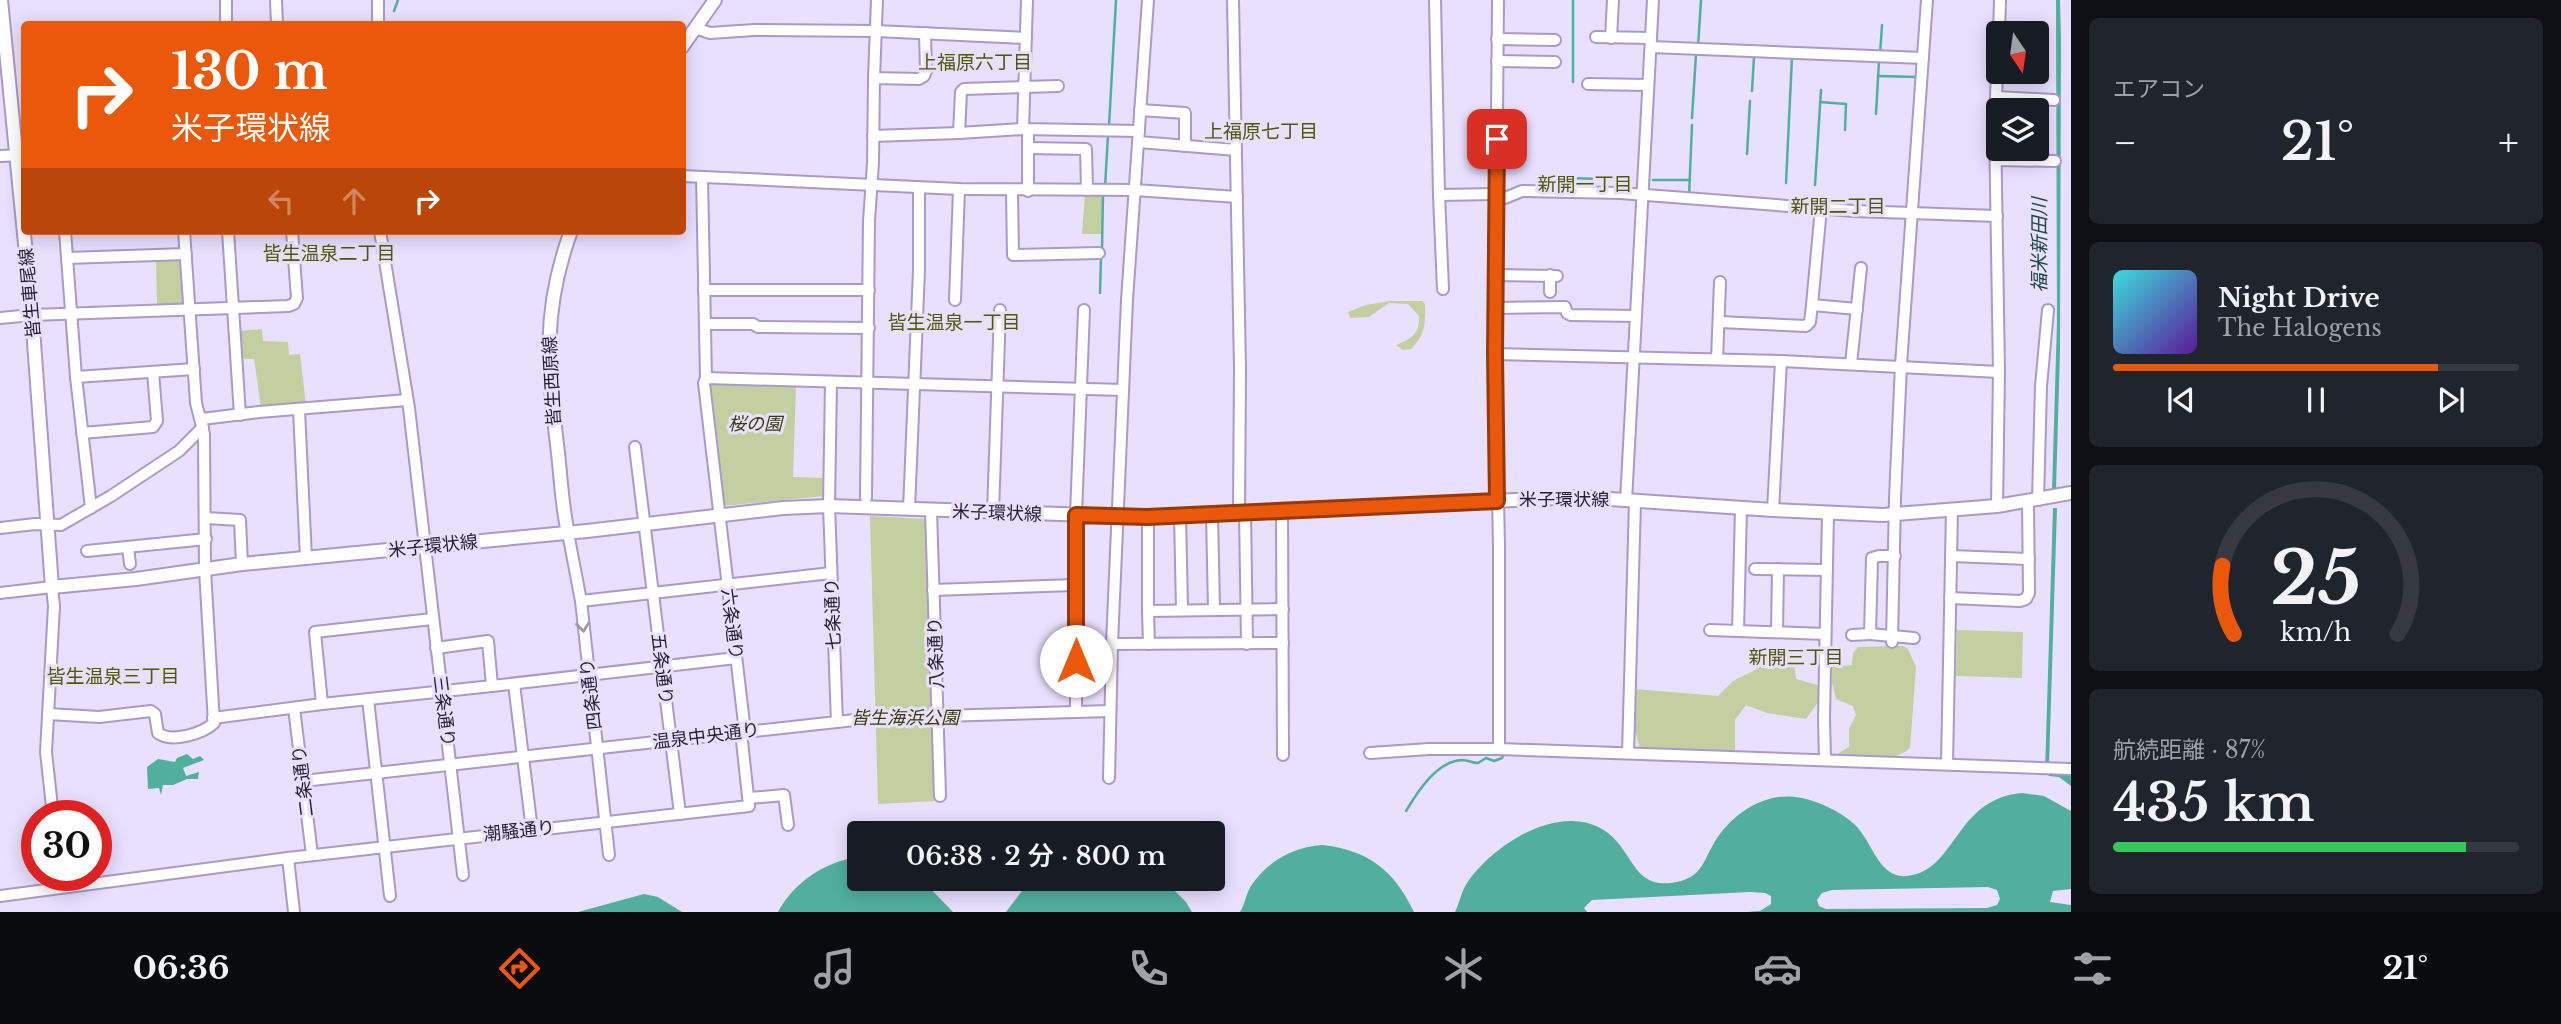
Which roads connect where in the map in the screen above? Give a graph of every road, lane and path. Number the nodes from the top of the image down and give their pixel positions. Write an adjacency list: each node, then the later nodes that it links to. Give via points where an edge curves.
1 (1, 0): 50 (main road, 皆生車尾線)
2 (226, 0): 16 (street)
3 (276, 0): 17 (street)
4 (378, 0): 18 (street)
5 (715, 0): 20 (main road)
6 (877, 0): 21 (street)
7 (1027, 0): 24 (street)
8 (1148, 0): 41 (street)
9 (1233, 0): 48 (street)
10 (1435, 0): 64 (street)
11 (1498, 0): 26 (street)
12 (1613, 0): 25 (street)
13 (1653, 0): 29 (street)
14 (1927, 0): 30 (street)
15 (2000, 0): 19 (street)
16 (226, 21)
17 (277, 21)
18 (378, 21)
19 (1999, 21)
20 (695, 28): 21 (street, via 710,33); 28 (main road)
21 (876, 31): 22 (street); 33 (street)
22 (925, 33): 24 (street); 33 (street, via 923,76)
23 (1596, 37): 25 (street)
24 (1026, 38): 37 (street)
25 (1611, 38): 29 (street)
26 (1497, 39): 27 (street); 31 (street)
27 (1555, 40)
28 (686, 41)
29 (1651, 42): 30 (street); 36 (street)
30 (1923, 58): 68 (street)
31 (1497, 61): 32 (street); 65 (street)
32 (1555, 62)
33 (874, 78): 44 (street)
34 (1588, 84): 36 (street)
35 (1997, 84): 39 (street)
36 (1648, 85): 63 (street)
37 (1024, 86): 38 (street); 42 (street); 43 (street, via 962,91)
38 (1058, 86)
39 (1997, 97): 40 (street)
40 (2054, 100)
41 (1140, 110): 45 (street); 46 (street, via 1185,113)
42 (1026, 130): 43 (street); 45 (street); 47 (street)
43 (959, 133): 44 (street)
44 (873, 136): 56 (street)
45 (1139, 137): 46 (street); 60 (street)
46 (1185, 146): 48 (street)
47 (1028, 148): 59 (street, via 1086,149); 62 (street)
48 (1236, 150): 66 (street)
49 (0, 156): 50 (street)
50 (21, 156)
51 (1996, 161): 69 (street)
52 (2049, 161): 53 (street)
53 (2055, 161)
54 (686, 176): 55 (street)
55 (702, 177): 56 (street); 84 (street, 六条通り)
56 (872, 186): 57 (street); 85 (street)
57 (919, 188): 58 (street); 116 (street)
58 (960, 189): 61 (street); 87 (street)
59 (1087, 190): 60 (street); 62 (street)
60 (1135, 190): 66 (street); 119 (street)
61 (1012, 191): 62 (street); 77 (street, via 1014,256)
62 (1028, 191)
63 (1642, 194): 65 (street, via 1522,191 1505,198); 67 (street); 98 (street)
64 (1439, 195): 65 (street); 83 (street)
65 (1496, 196): 81 (street)
66 (1237, 197): 140 (street)
67 (1821, 208): 68 (street); 88 (street)
68 (1912, 214): 69 (street); 108 (street)
69 (1997, 216): 111 (street)
70 (26, 235): 97 (main road, 皆生車尾線)
71 (65, 235): 79 (street)
72 (184, 235): 78 (street)
73 (228, 235): 90 (street)
74 (292, 235): 90 (street, via 296,302)
75 (381, 235): 120 (street, 三条通り)
76 (570, 235): 154 (main road, 皆生西原線, via 555,287 548,340 549,384)
77 (1099, 253)
78 (186, 254): 79 (street); 92 (street)
79 (67, 258): 96 (street)
80 (1860, 268): 91 (street)
81 (1495, 275): 86 (street, via 1554,275); 89 (street)
82 (1720, 282): 100 (street)
83 (1443, 289)
84 (704, 290): 85 (street); 101 (street, 六条通り)
85 (869, 290): 102 (street)
86 (1550, 292)
87 (955, 300)
88 (1812, 306): 91 (street); 100 (street, via 1806,326)
89 (1495, 308): 98 (street, via 1563,307 1571,315); 103 (street)
90 (234, 309): 92 (street); 122 (street)
91 (1857, 309): 107 (street)
92 (191, 310): 96 (street); 109 (street)
93 (1000, 310): 117 (street)
94 (1084, 310): 118 (street)
95 (2048, 310): 130 (street)
96 (71, 314): 97 (street); 112 (street)
97 (32, 315): 99 (street); 152 (main road, 皆生車尾線)
98 (1636, 316): 104 (street)
99 (0, 318)
100 (1718, 322): 105 (street)
101 (705, 324): 102 (street); 113 (street, 六条通り)
102 (869, 328): 115 (street)
103 (1495, 354): 104 (street); 128 (street)
104 (1634, 358): 105 (street); 129 (street)
105 (1717, 359): 106 (street)
106 (1782, 361): 107 (street); 138 (street)
107 (1852, 364): 108 (street)
108 (1901, 365): 111 (street); 144 (street)
109 (194, 369): 110 (street); 123 (street)
110 (153, 372): 112 (street); 124 (street, via 157,421 153,427)
111 (1999, 372): 132 (street)
112 (76, 377): 124 (street)
113 (706, 378): 114 (street); 145 (street, 六条通り)
114 (831, 382): 115 (street); 131 (street, 七条通り)
115 (868, 382): 116 (street); 127 (street)
116 (916, 384): 117 (street); 135 (street)
117 (997, 386): 118 (street); 141 (street)
118 (1081, 389): 119 (street); 146 (street)
119 (1123, 390): 148 (street)
120 (407, 400): 121 (street); 157 (street, 三条通り)
121 (299, 410): 122 (street); 161 (street)
122 (240, 415): 123 (street)
123 (202, 423): 133 (street, via 179,451); 150 (street)
124 (82, 433): 133 (street)
125 (635, 447): 151 (street, 五条通り)
126 (2071, 493): 130 (main road, 米子環状線)
127 (866, 498)
128 (1497, 501): 129 (main road, 米子環状線); 136 (main road, 米子環状線); 215 (street)
129 (1631, 501): 134 (main road, 米子環状線); 217 (street)
130 (2033, 501): 132 (main road, 米子環状線); 162 (street)
131 (829, 506): 135 (main road, 米子環状線); 145 (main road, 米子環状線); 169 (street, 七条通り)
132 (1997, 506): 139 (main road, 米子環状線)
133 (91, 508): 152 (street, via 61,525)
134 (1741, 508): 138 (main road, 米子環状線); 185 (street)
135 (909, 509): 137 (main road, 米子環状線)
136 (1282, 509): 140 (main road, 米子環状線); 178 (street)
137 (931, 510): 141 (main road, 米子環状線); 173 (street, 八条通り)
138 (1773, 510): 142 (main road, 米子環状線)
139 (1952, 510): 144 (main road, 米子環状線); 160 (street)
140 (1242, 512): 143 (main road, 米子環状線); 181 (street)
141 (993, 513): 146 (main road, 米子環状線)
142 (1828, 513): 144 (main road, 米子環状線); 168 (street)
143 (1212, 514): 147 (main road, 米子環状線); 180 (street)
144 (1895, 514): 159 (street)
145 (718, 515): 151 (main road, 米子環状線); 171 (street, 六条通り)
146 (1076, 515): 148 (main road, 米子環状線); 170 (street)
147 (1180, 515): 149 (main road, 米子環状線); 179 (street)
148 (1116, 517): 149 (main road, 米子環状線); 193 (street)
149 (1147, 517): 182 (street)
150 (206, 518): 155 (street); 164 (street, via 240,520)
151 (644, 524): 154 (main road, 米子環状線); 175 (street, 五条通り)
152 (46, 526): 153 (street); 172 (main road, 皆生車尾線)
153 (0, 528)
154 (568, 533): 157 (main road, 米子環状線); 177 (street, 四条通り)
155 (206, 539): 156 (street); 167 (street)
156 (128, 547): 158 (street); 163 (street)
157 (425, 547): 161 (main road, 米子環状線); 183 (street, 三条通り)
158 (87, 551)
159 (1895, 556): 188 (street, via 1872,558); 191 (street)
160 (1951, 556): 162 (street); 176 (street)
161 (306, 558): 164 (main road, 米子環状線)
162 (2029, 559): 176 (street, via 2029,593 2023,601)
163 (130, 564)
164 (242, 564): 167 (main road, 米子環状線)
165 (1755, 569): 166 (street)
166 (1778, 569): 168 (street); 186 (street)
167 (205, 570): 172 (main road, 米子環状線); 210 (street)
168 (1827, 570): 187 (street)
169 (831, 573): 171 (street); 211 (street, 七条通り)
170 (1075, 585): 173 (street); 206 (street)
171 (727, 586): 175 (street); 197 (street, 六条通り)
172 (52, 587): 174 (street); 208 (street)
173 (933, 590): 209 (street, 八条通り)
174 (0, 593)
175 (652, 594): 177 (street); 198 (street, 五条通り)
176 (1950, 598): 221 (street)
177 (581, 601): 199 (street, 四条通り, one-way to 199)
178 (1283, 609): 181 (street); 192 (street)
179 (1182, 610): 180 (street); 182 (street)
180 (1214, 610): 181 (street)
181 (1246, 610): 195 (street)
182 (1148, 611): 194 (street)
183 (432, 619): 196 (street, 三条通り); 204 (street, via 315,632)
184 (1710, 630): 185 (street)
185 (1738, 631): 186 (street)
186 (1777, 632): 187 (street)
187 (1825, 634): 220 (street)
188 (1870, 634): 189 (street); 191 (street)
189 (1852, 635)
190 (1914, 638): 191 (street)
191 (1892, 639)
192 (1283, 643): 195 (street); 218 (street)
193 (1112, 644): 194 (street); 207 (street)
194 (1149, 644): 195 (street)
195 (1247, 644)
196 (436, 648): 201 (street, via 488,641); 202 (street, 三条通り)
197 (736, 658): 198 (street); 212 (street, 六条通り)
198 (662, 667): 199 (street); 213 (street, 五条通り)
199 (589, 675): 200 (street); 214 (street, 四条通り)
200 (514, 684): 201 (street); 219 (street)
201 (492, 686): 202 (street)
202 (441, 692): 203 (street); 222 (street, 三条通り)
203 (368, 699): 204 (street); 224 (street)
204 (322, 704): 205 (street)
205 (294, 708): 210 (street); 226 (street, 二条通り)
206 (1076, 711): 207 (street, 温泉中央通り); 209 (street, 温泉中央通り)
207 (1110, 711): 225 (street)
208 (48, 714): 210 (street, via 99,717 151,711 158,733 166,737 197,733 213,725); 228 (street)
209 (938, 715): 211 (street, 温泉中央通り); 227 (street, 八条通り)
210 (213, 718)
211 (837, 722): 212 (street, 温泉中央通り)
212 (743, 732): 213 (street, 温泉中央通り); 229 (street, 六条通り)
213 (671, 740): 214 (street, 温泉中央通り); 230 (street, 五条通り)
214 (598, 749): 219 (street, 温泉中央通り); 231 (street, 四条通り)
215 (1499, 749): 216 (street); 217 (street)
216 (1370, 753)
217 (1628, 753): 220 (street)
218 (1283, 755)
219 (523, 757): 222 (street, 温泉中央通り); 233 (street)
220 (1825, 760): 221 (street)
221 (1947, 764): 223 (street)
222 (451, 766): 224 (street, 温泉中央通り); 234 (street, 三条通り)
223 (2071, 769)
224 (376, 773): 226 (street, 温泉中央通り); 235 (street)
225 (1110, 778)
226 (303, 781): 236 (street, 二条通り)
227 (940, 796)
228 (51, 800)
229 (750, 802): 230 (street, 潮騒通り); 232 (street, 潮騒通り, via 784,795)
230 (680, 814): 231 (street, 潮騒通り)
231 (606, 822): 233 (street, 潮騒通り); 237 (street, 四条通り)
232 (788, 825)
233 (531, 830): 234 (street, 潮騒通り)
234 (458, 838): 235 (street, 潮騒通り); 239 (street, 三条通り)
235 (384, 846): 236 (street, 潮騒通り); 243 (street)
236 (312, 855): 238 (street, 潮騒通り)
237 (610, 855)
238 (288, 858): 240 (street, 潮騒通り); 244 (street)
239 (463, 875)
240 (112, 882)
241 (40, 891): 242 (street, 潮騒通り)
242 (0, 896)
243 (390, 896)
244 (294, 912)

